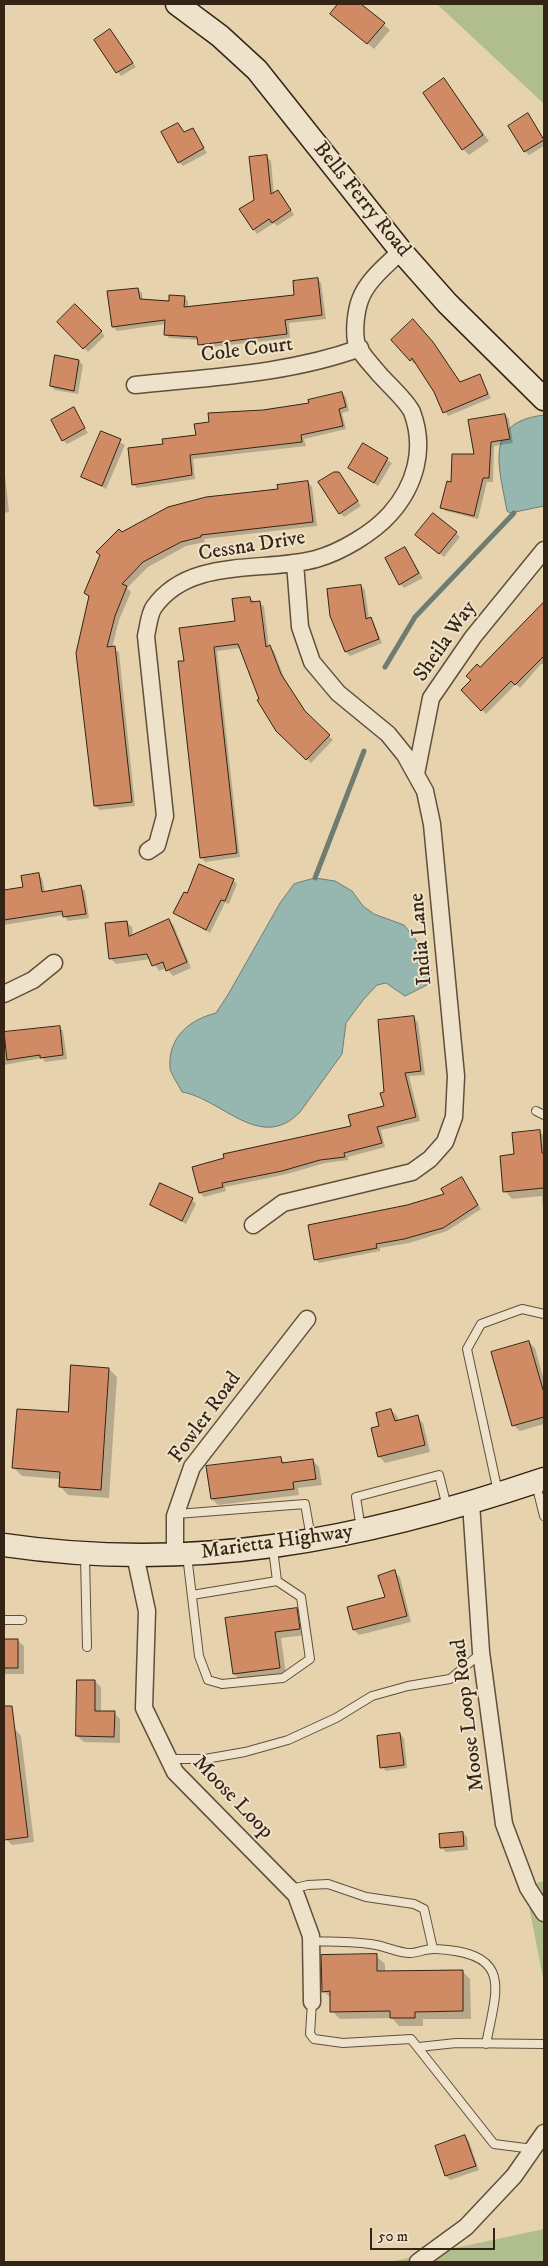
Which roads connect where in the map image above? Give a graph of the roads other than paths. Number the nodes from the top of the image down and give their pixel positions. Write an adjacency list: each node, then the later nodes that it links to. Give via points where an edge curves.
1 (176, 4): 2 (main road, Bells Ferry Road, via 220,36 258,70 370,215)
2 (402, 251): 3 (street, Cessna Drive, via 374,277 360,299 356,322 356,342); 5 (main road, Bells Ferry Road, via 446,302)
3 (360, 348): 4 (street, Cole Court, via 334,359 301,367); 7 (street, Cessna Drive, via 411,411 418,441 418,463 407,490 390,514 367,534 318,558)
4 (135, 386)
5 (544, 399)
6 (544, 550): 8 (street, Sheila Way, via 472,637 431,698)
7 (295, 563): 8 (street, India Lane, via 300,626 312,662 338,694 388,734); 9 (street, Cessna Drive, via 222,569 190,579 174,587 153,608 146,636 165,816 157,845)
8 (416, 774): 14 (street, India Lane, via 425,791 432,824 456,1076 454,1117 445,1142 412,1172 283,1203)
9 (148, 851)
10 (54, 964): 11 (street, via 33,980)
11 (4, 994)
12 (536, 1112): 13 (lane)
13 (544, 1115)
14 (253, 1225)
15 (544, 1314): 18 (lane, via 522,1309 481,1324 467,1349)
16 (307, 1319): 21 (street, Fowler Road, via 192,1467)
17 (540, 1480): 18 (main road, Marietta Highway); 22 (lane)
18 (499, 1494): 19 (main road, Marietta Highway)
19 (471, 1503): 20 (main road, Marietta Highway); 35 (street, Moose Loop Road)
20 (448, 1509): 23 (main road, Marietta Highway); 23 (lane, via 439,1475 356,1497)
21 (176, 1514): 24 (lane, via 305,1504); 29 (street, Fowler Road)
22 (544, 1516)
23 (362, 1532): 24 (main road, Marietta Highway)
24 (311, 1540): 26 (main road, Marietta Highway)
25 (4, 1545): 27 (main road, Marietta Highway)
26 (273, 1546): 29 (main road, Marietta Highway); 30 (lane)
27 (85, 1554): 28 (main road, Marietta Highway); 34 (lane)
28 (135, 1555): 29 (main road, Marietta Highway); 36 (street, Moose Loop, via 147,1611 144,1708)
29 (181, 1555): 31 (lane)
30 (277, 1581): 31 (lane); 31 (lane, via 301,1597 310,1651 310,1659 283,1678 222,1684 208,1680 199,1656)
31 (192, 1595)
32 (4, 1620): 33 (lane)
33 (22, 1620)
34 (87, 1647)
35 (481, 1652): 36 (lane, via 450,1679 372,1696 336,1718 288,1740 205,1759); 38 (street, Moose Loop Road, via 504,1824 528,1888)
36 (168, 1759): 37 (street, Moose Loop, via 181,1778)
37 (290, 1890): 39 (street, Moose Loop, via 296,1895); 40 (lane, via 308,1884 328,1884 366,1897 414,1904 424,1909)
38 (544, 1913)
39 (311, 1941): 40 (lane, via 374,1944 410,1953); 41 (street, Moose Loop)
40 (433, 1949): 42 (lane, via 472,1954 484,1960 491,1970 496,2002)
41 (312, 2002): 44 (lane, via 310,2034 314,2039 343,2043 411,2039)
42 (486, 2044): 43 (lane); 44 (lane)
43 (544, 2044)
44 (418, 2047): 46 (lane, via 494,2144)
45 (544, 2133): 46 (street)
46 (533, 2149): 47 (street, via 514,2176 466,2227)
47 (418, 2262)

